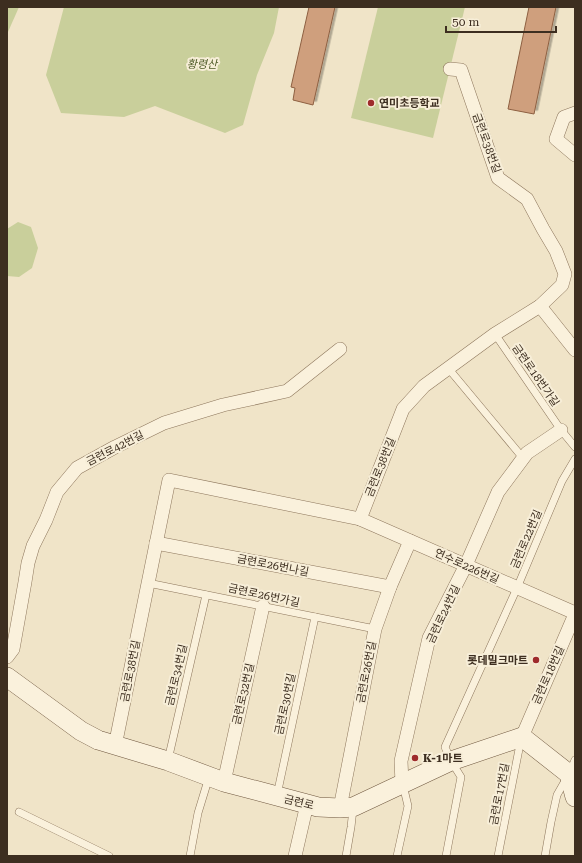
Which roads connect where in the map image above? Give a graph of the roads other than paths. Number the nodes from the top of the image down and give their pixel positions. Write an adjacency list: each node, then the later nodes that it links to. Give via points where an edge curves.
1 (450, 69): 4 (street, 금련로38번길, via 461,70 498,178 527,199 556,251 565,274 562,285)
2 (570, 115): 3 (street, via 556,138)
3 (575, 155)
4 (540, 306): 5 (street, 금련로38번길); 7 (street)
5 (495, 334): 8 (street, 금련로38번길); 9 (lane, 금련로18번가길)
6 (340, 349): 25 (street, 금련로42번길, via 287,391 223,405 164,423 77,468 57,492 33,546 13,649)
7 (575, 350)
8 (448, 368): 11 (lane); 13 (street, 금련로38번길, via 424,386 403,408)
9 (561, 430): 10 (lane, 금련로18번가길); 11 (street, 금련로24번길)
10 (575, 447)
11 (523, 458): 16 (street, 금련로24번길, via 498,492)
12 (575, 458): 19 (lane, 금련로22번길, via 562,481)
13 (360, 519): 14 (street, 연수로226번길); 15 (street, 금련로38번길, via 169,480)
14 (410, 541): 16 (street, 연수로226번길); 18 (street, 금련로26번길)
15 (156, 543): 17 (street, 금련로38번길); 18 (street, 금련로26번나길)
16 (466, 565): 19 (street, 연수로226번길); 33 (street, 금련로24번길, via 429,638 401,761)
17 (148, 583): 20 (lane, 금련로26번가길); 28 (street, 금련로38번길)
18 (390, 587): 24 (street, 금련로26번길)
19 (517, 588): 22 (street, 연수로226번길); 30 (lane, 금련로22번길, via 445,747)
20 (206, 594): 21 (lane, 금련로26번가길); 29 (lane, 금련로34번길)
21 (263, 606): 23 (lane, 금련로26번가길); 32 (street, 금련로32번길)
22 (575, 614): 27 (street, 금련로18번길)
23 (315, 617): 24 (lane, 금련로26번가길); 34 (lane, 금련로30번길)
24 (375, 629): 37 (street, 금련로26번길)
25 (7, 657)
26 (7, 677): 28 (street, 금련로, via 81,731)
27 (522, 737): 30 (street, 금련로); 31 (street); 45 (lane, 금련로17번길)
28 (115, 746): 29 (street, 금련로)
29 (168, 760): 32 (street, 금련로)
30 (451, 760): 33 (street, 금련로); 44 (lane, 금련로22번길, via 461,777)
31 (572, 767): 35 (street); 46 (lane, via 557,795)
32 (217, 780): 34 (street, 금련로); 40 (lane, via 198,813)
33 (402, 783): 37 (street, 금련로); 43 (lane, via 408,806)
34 (276, 796): 36 (street, 금련로)
35 (575, 797)
36 (307, 804): 37 (street, 금련로); 41 (street)
37 (346, 808): 42 (lane, via 351,827)
38 (19, 812): 39 (lane)
39 (109, 856)
40 (190, 856)
41 (296, 856)
42 (346, 856)
43 (397, 856)
44 (446, 856)
45 (498, 856)
46 (545, 856)

